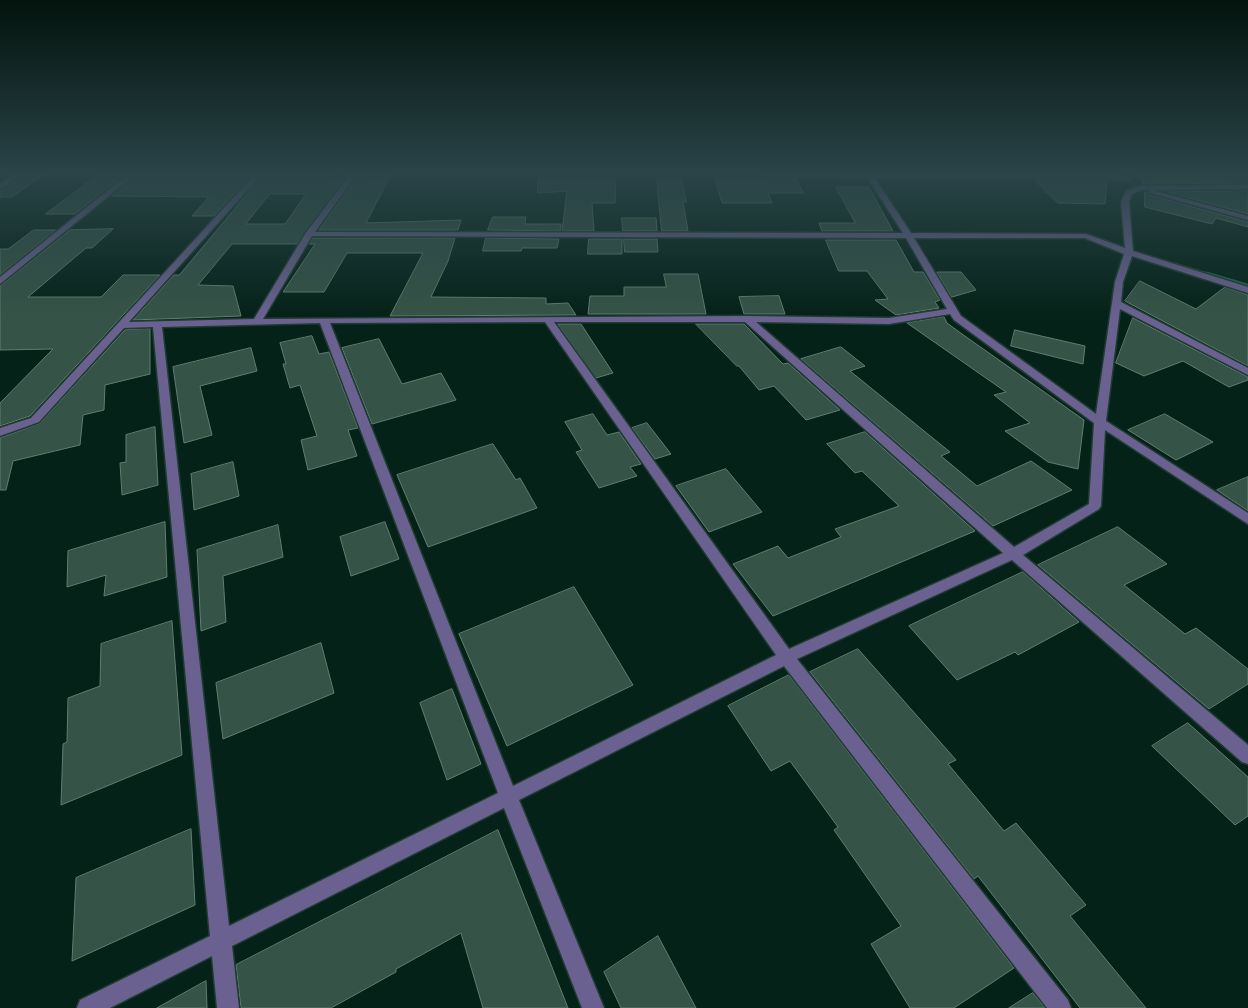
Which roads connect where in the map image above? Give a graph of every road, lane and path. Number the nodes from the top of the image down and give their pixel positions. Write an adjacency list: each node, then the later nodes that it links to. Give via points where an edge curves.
1 (75, 221): 9 (street)
2 (217, 221): 19 (street)
3 (318, 221): 6 (street)
4 (899, 221): 7 (street)
5 (1127, 221): 8 (street)
6 (309, 234): 7 (street); 17 (street)
7 (909, 236): 8 (street, via 1086,236); 13 (street)
8 (1129, 250): 10 (street, via 1150,253); 11 (street, via 1143,258); 12 (street)
9 (0, 281)
10 (1248, 282)
11 (1248, 290)
12 (1116, 303): 20 (street); 21 (street)
13 (953, 311): 14 (street, via 889,321); 21 (street, via 957,318)
14 (747, 319): 16 (street); 24 (street)
15 (324, 320): 16 (street); 17 (street); 27 (street)
16 (548, 320): 25 (street)
17 (257, 321): 18 (street)
18 (158, 324): 19 (street); 28 (street)
19 (123, 325): 22 (street, via 34,420)
20 (1248, 372)
21 (1100, 422): 23 (street); 24 (street, via 1095,506)
22 (0, 432)
23 (1248, 519)
24 (1013, 554): 25 (street); 26 (street)
25 (786, 657): 27 (street); 32 (street)
26 (1248, 756)
27 (508, 796): 28 (street); 31 (street)
28 (221, 941): 29 (street); 30 (street)
29 (88, 1008)
30 (228, 1008)
31 (594, 1008)
32 (1060, 1008)

